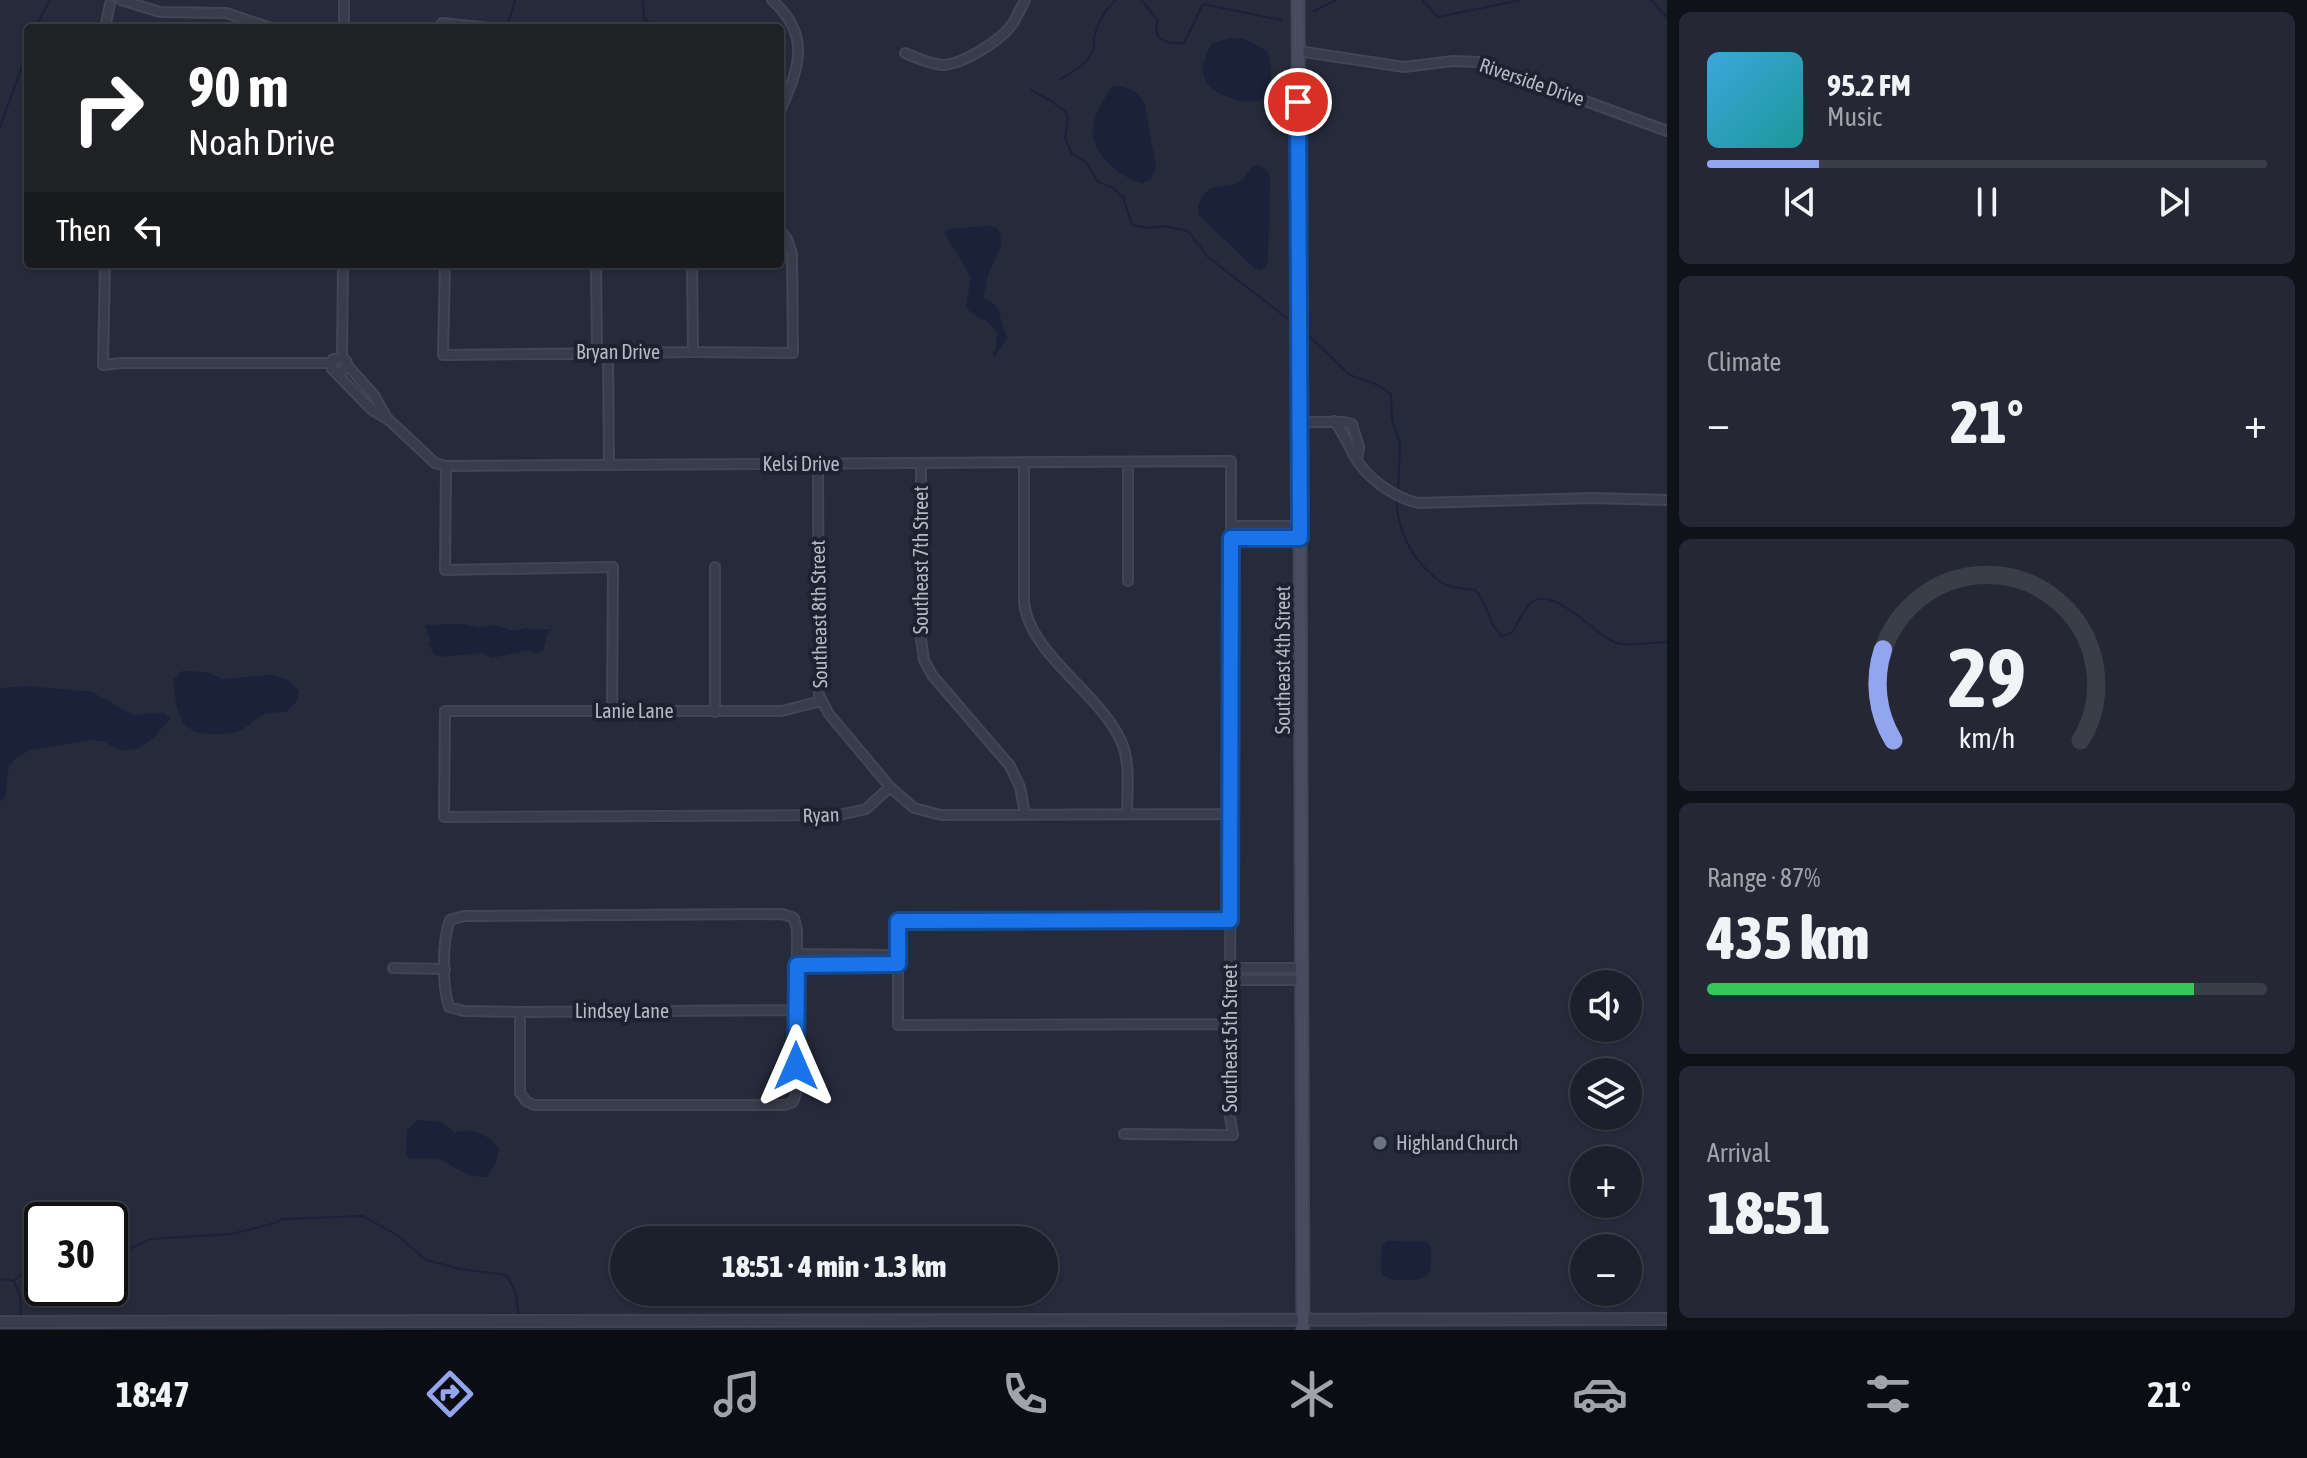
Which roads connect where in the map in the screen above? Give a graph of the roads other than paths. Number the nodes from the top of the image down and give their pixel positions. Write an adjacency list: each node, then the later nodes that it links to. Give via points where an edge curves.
1 (344, 0): 8 (street)
2 (772, 0): 11 (street, via 792,25 799,48)
3 (1025, 0): 10 (street, via 1003,34 963,60 935,64)
4 (1298, 0): 9 (main road, Southeast 4th Street)
5 (114, 1): 6 (street); 7 (street, via 160,12 226,13)
6 (106, 24)
7 (259, 24)
8 (344, 24)
9 (1298, 51): 12 (street, Riverside Drive, via 1404,67 1479,62); 26 (main road, Southeast 4th Street)
10 (905, 53)
11 (784, 101)
12 (1667, 131)
13 (784, 235): 20 (street, Bryan Drive, via 793,261 793,353)
14 (105, 268): 23 (street, via 103,365)
15 (343, 268): 22 (street)
16 (445, 268): 19 (street, Bryan Drive, via 443,355)
17 (596, 268): 19 (street)
18 (692, 268): 20 (street)
19 (597, 352): 21 (street, Bryan Drive)
20 (693, 352): 21 (street, Bryan Drive)
21 (608, 353): 31 (street)
22 (345, 361): 23 (street, via 335,357); 24 (street, via 345,370); 25 (street)
23 (331, 363): 24 (street)
24 (338, 372): 25 (street, via 366,405)
25 (389, 420): 33 (street, via 431,460)
26 (1301, 422): 34 (street, via 1349,423 1359,447 1357,461 1401,499 1418,503); 36 (main road, Southeast 4th Street)
27 (1231, 461): 30 (street, Kelsi Drive); 35 (street, Southeast 5th Street)
28 (921, 463): 29 (street, Kelsi Drive); 32 (street, Kelsi Drive); 44 (street, Southeast 7th Street, via 924,660 1010,766)
29 (1024, 463): 30 (street, Kelsi Drive); 45 (street, via 1026,616 1121,740)
30 (1128, 463): 39 (street)
31 (609, 464): 32 (street, Kelsi Drive); 33 (street, Kelsi Drive)
32 (818, 464): 40 (street, Southeast 8th Street)
33 (446, 466): 41 (street, via 445,570 613,567)
34 (1667, 500)
35 (1231, 526): 36 (street); 37 (street, Southeast 5th Street)
36 (1300, 532): 37 (street); 55 (main road, Southeast 4th Street)
37 (1231, 538): 46 (street, Southeast 5th Street)
38 (715, 567): 42 (street)
39 (1128, 581)
40 (821, 701): 42 (street, Lanie Lane, via 782,711); 43 (street, Southeast 8th Street)
41 (612, 711): 42 (street, Lanie Lane); 47 (street, Lanie Lane, via 445,711)
42 (715, 712)
43 (890, 787): 44 (street, via 930,814); 47 (street, Ryan, via 866,809 839,815)
44 (1025, 814): 45 (street)
45 (1127, 814): 46 (street)
46 (1230, 814): 48 (street, Southeast 5th Street)
47 (444, 817)
48 (1230, 920): 50 (street, via 898,921); 53 (street, Southeast 5th Street)
49 (797, 954): 50 (street); 51 (street); 54 (street, via 794,918 782,914 464,916 450,920 446,931)
50 (898, 960): 51 (street); 59 (street, via 898,1025)
51 (797, 965): 57 (street)
52 (393, 968): 54 (street)
53 (1230, 968): 55 (street); 56 (street, Southeast 5th Street)
54 (445, 969): 58 (street, Lindsey Lane, via 449,1007)
55 (1302, 974): 56 (street); 64 (main road, Southeast 4th Street)
56 (1230, 980): 59 (street, Southeast 5th Street)
57 (797, 1010): 58 (street, Lindsey Lane); 58 (street, via 796,1094 785,1105 534,1105 520,1093)
58 (520, 1012)
59 (1230, 1024): 60 (street, Southeast 5th Street, via 1233,1135)
60 (1124, 1134)
61 (1667, 1319): 64 (street)
62 (0, 1322): 65 (street)
63 (672, 1325): 64 (street); 65 (street)
64 (1303, 1325)
65 (279, 1326)

